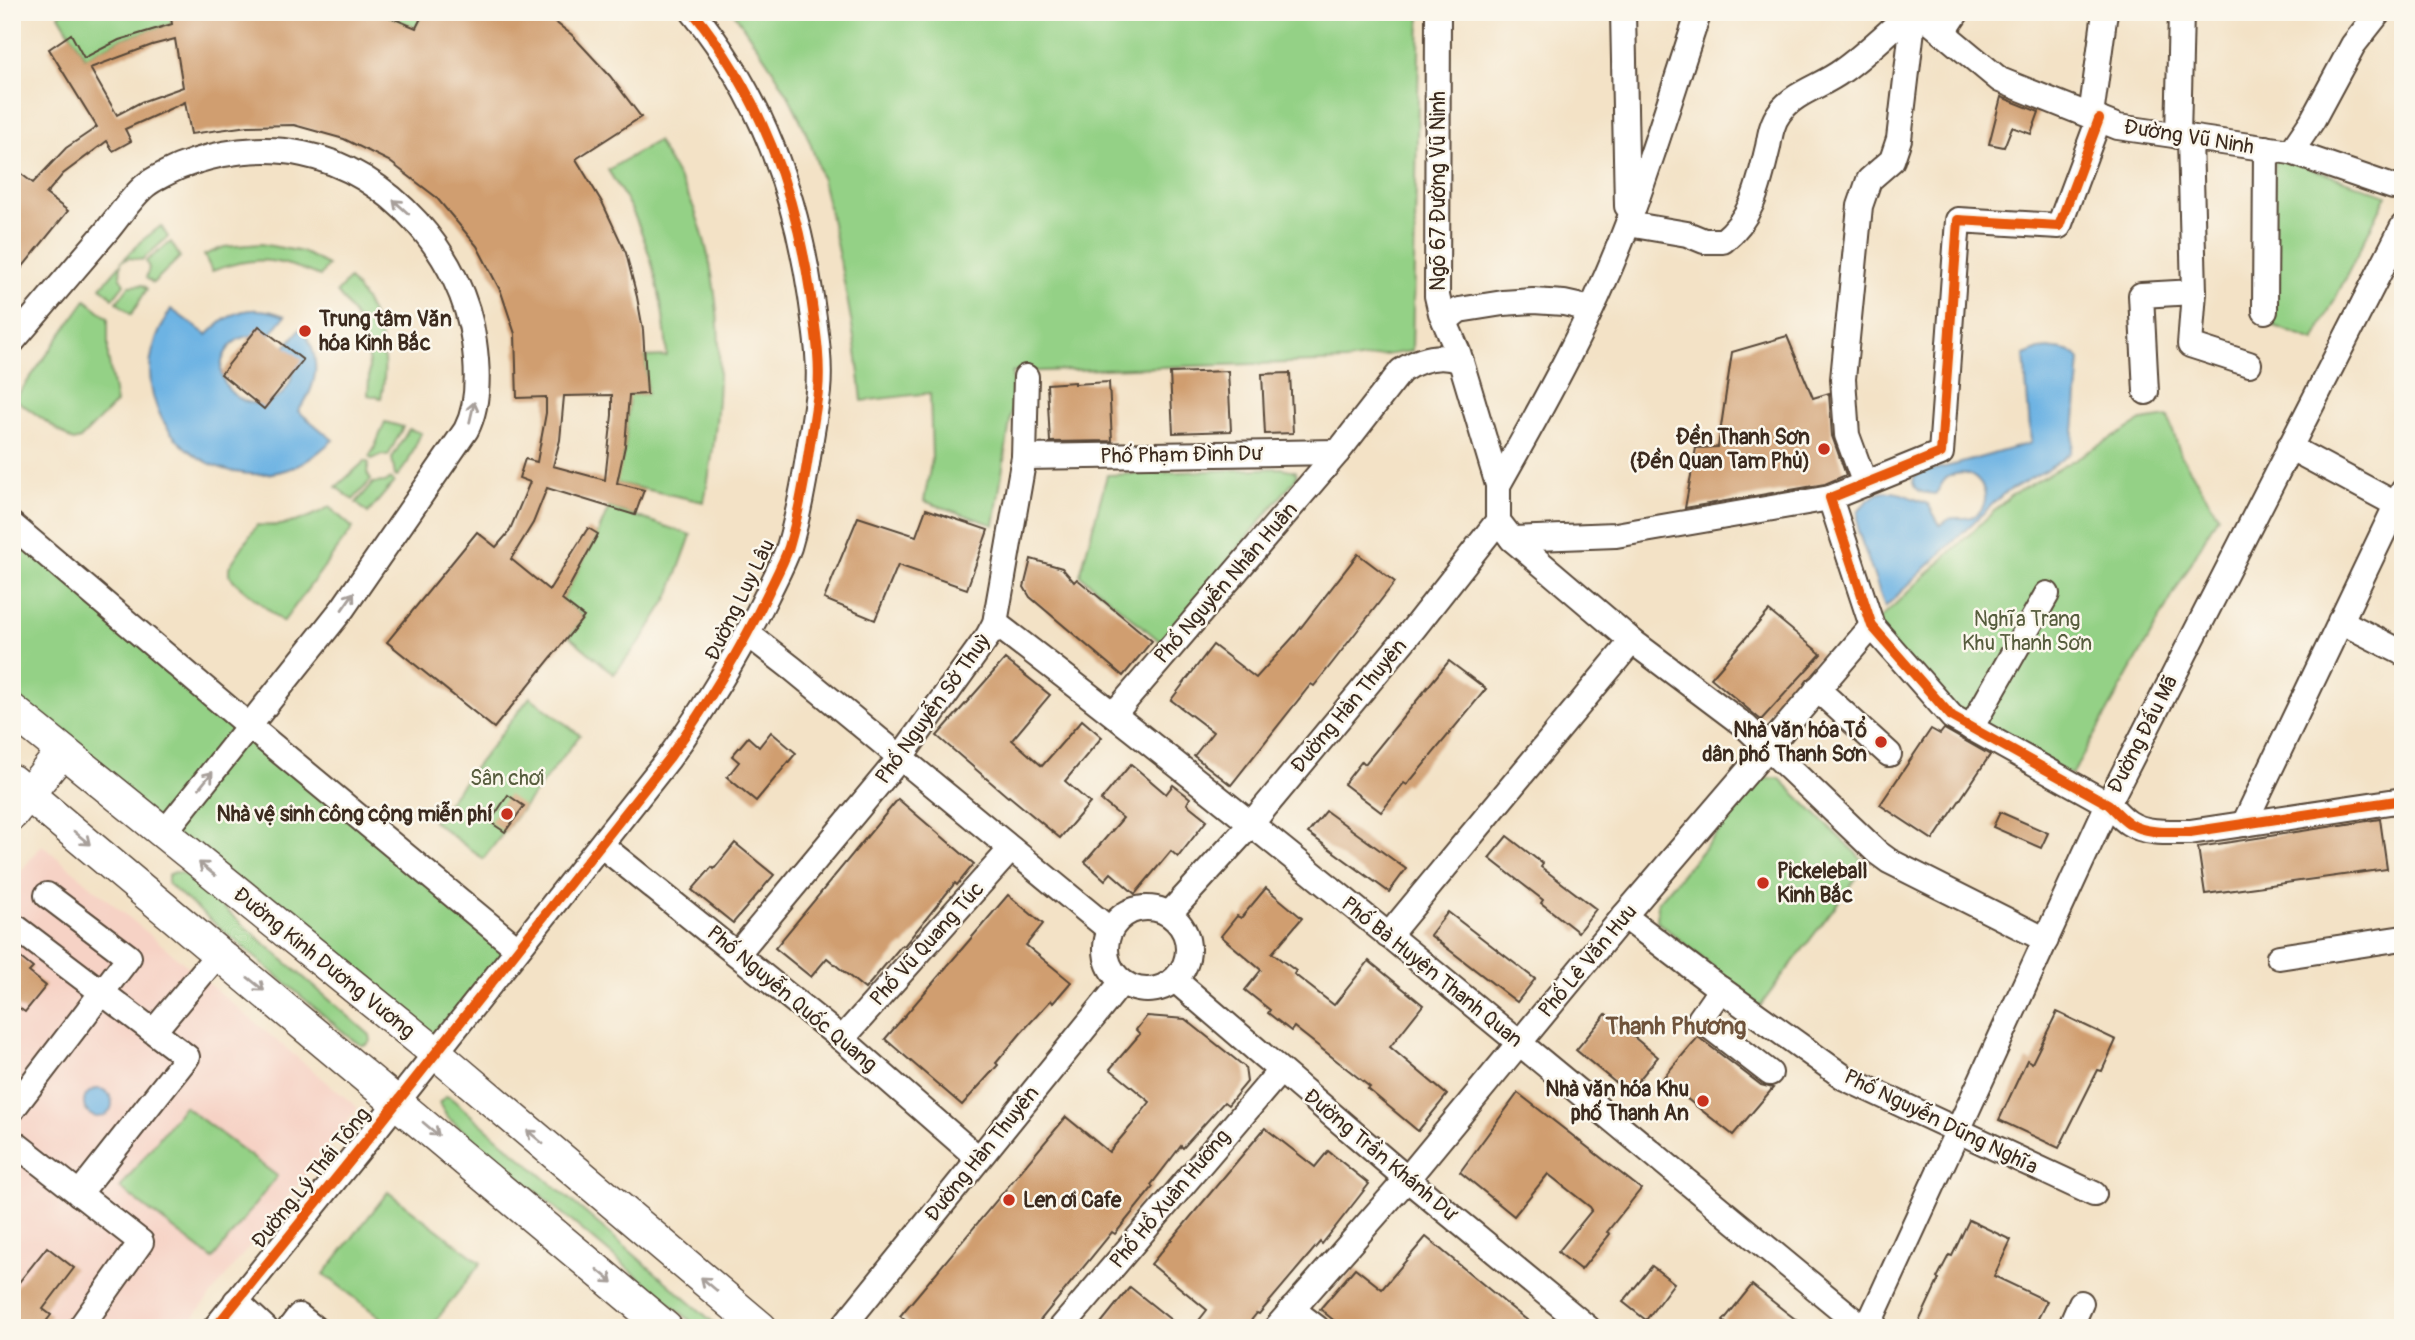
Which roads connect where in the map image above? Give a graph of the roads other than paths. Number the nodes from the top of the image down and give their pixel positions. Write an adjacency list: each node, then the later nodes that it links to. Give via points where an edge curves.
1 (692, 12): 40 (street, Đường Luy Lâu, via 734,70 777,156 806,263 818,353 818,391 800,505 788,550)
2 (1438, 12): 21 (street, Ngõ 67 Đường Vũ Ninh, via 1436,284)
3 (1623, 12): 16 (street)
4 (1699, 12): 16 (street)
5 (1915, 12): 10 (street, Đường Vũ Ninh); 16 (street, via 1842,71 1797,96 1778,113 1751,209 1723,240); 30 (street, via 1899,139 1892,160 1869,180 1860,206 1843,379 1847,435)
6 (1957, 12): 10 (street)
7 (2105, 12): 11 (street)
8 (2182, 12): 12 (street)
9 (2379, 12): 14 (street, via 2353,45)
10 (1943, 33): 11 (street, Đường Vũ Ninh, via 2000,80)
11 (2095, 118): 12 (street, Đường Vũ Ninh, via 2118,127); 30 (street, via 2059,226 1958,220 1941,453)
12 (2184, 137): 13 (street, Đường Vũ Ninh); 18 (street)
13 (2266, 148): 14 (street, Đường Vũ Ninh); 20 (street)
14 (2291, 152): 15 (street, Đường Vũ Ninh)
15 (2403, 187)
16 (1628, 224): 19 (street)
17 (2403, 226): 27 (street, Đường Đấu Mã)
18 (2194, 292): 24 (street, via 2190,345); 26 (street, via 2141,295)
19 (1591, 309): 21 (street, via 1564,303 1503,303 1459,310); 31 (street)
20 (2265, 312)
21 (1445, 321): 23 (street, Ngõ 67 Đường Vũ Ninh)
22 (12, 342): 46 (street, one-way to 22, via 344,608 470,423 475,346 471,320 452,270 428,234 396,201 338,165 281,150 241,151 177,168 145,185)
23 (1461, 361): 28 (street, Phố Nguyễn Nhân Huân, via 1429,359 1401,371); 31 (street, Ngõ 67 Đường Vũ Ninh)
24 (2249, 364)
25 (1026, 377): 29 (street, Phố Nguyễn Sở Thuỳ)
26 (2146, 392)
27 (2289, 447): 33 (street); 54 (street, Đường Đấu Mã)
28 (1338, 452): 29 (street, Phố Phạm Đình Dư); 45 (street, Phố Nguyễn Nhân Huân)
29 (1024, 457): 38 (street, Phố Nguyễn Sở Thuỳ)
30 (1865, 484): 32 (street)
31 (1498, 485): 35 (street)
32 (1830, 498): 35 (street, via 1616,535); 39 (street)
33 (2400, 501): 37 (street)
34 (12, 525): 46 (street)
35 (1505, 530): 41 (street); 55 (street, Đường Hàn Thuyên, via 1414,628)
36 (2047, 594): 47 (street)
37 (2340, 621): 42 (street); 56 (street)
38 (995, 623): 45 (street, Phố Bà Huyện Thanh Quan); 51 (street, Phố Nguyễn Sở Thuỳ)
39 (1872, 626): 43 (street, Phố Lê Văn Hưu); 47 (street, via 1952,717)
40 (748, 634): 51 (street); 58 (street, Đường Luy Lâu, via 705,708)
41 (1632, 640): 48 (street); 65 (street)
42 (2403, 653)
43 (1818, 689): 48 (street, Phố Lê Văn Hưu); 50 (street)
44 (12, 710): 49 (main road, Đường Kinh Dương Vương)
45 (1114, 714): 55 (street, Phố Bà Huyện Thanh Quan)
46 (249, 726): 57 (street, one-way to 46); 68 (street)
47 (1971, 728): 54 (street)
48 (1767, 748): 62 (street, Phố Lê Văn Hưu); 67 (street, via 1889,861)
49 (62, 752): 52 (main road); 57 (main road, Đường Kinh Dương Vương)
50 (1889, 754)
51 (900, 758): 59 (street); 70 (street, Phố Nguyễn Sở Thuỳ)
52 (18, 797): 69 (main road, one-way to 69)
53 (2403, 800): 56 (street)
54 (2108, 804): 56 (street, via 2128,823 2164,832); 67 (street, Đường Đấu Mã)
55 (1251, 824): 61 (street, Đường Hàn Thuyên); 65 (street, Phố Bà Huyện Thanh Quan)
56 (2244, 824)
57 (163, 833): 79 (main road, Đường Kinh Dương Vương, one-way to 57)
58 (601, 845): 68 (street, Đường Luy Lâu); 70 (street, Phố Nguyễn Quốc Quang)
59 (1011, 849): 64 (street); 77 (street, Phố Vũ Quang Túc)
60 (47, 895): 75 (street, via 129,957)
61 (1169, 914): 64 (street, via 1157,909 1134,910); 72 (street, via 1183,929 1188,948 1185,967)
62 (1624, 916): 74 (street, Phố Nguyễn Dũng Nghĩa); 78 (street, Phố Lê Văn Hưu)
63 (17, 928): 75 (street)
64 (1110, 930): 73 (street, via 1107,959)
65 (1388, 936): 78 (street, Phố Bà Huyện Thanh Quan)
66 (2403, 938): 71 (street)
67 (2046, 940): 84 (street, Đường Đấu Mã)
68 (517, 948): 79 (street, Đường Luy Lâu)
69 (219, 953): 76 (street); 82 (main road, one-way to 82)
70 (738, 953): 77 (street, Phố Nguyễn Quốc Quang)
71 (2279, 957)
72 (1175, 980): 73 (street, via 1147,990); 80 (street, Đường Trần Khánh Dư)
73 (1122, 982): 86 (street, Đường Hàn Thuyên)
74 (1721, 989): 81 (street, via 1700,1019); 84 (street, Phố Nguyễn Dũng Nghĩa, via 1844,1078)
75 (102, 992): 76 (street); 83 (street)
76 (154, 1031): 88 (street, via 187,1057)
77 (842, 1039): 86 (street, Phố Nguyễn Quốc Quang)
78 (1519, 1044): 87 (street, Phố Lê Văn Hưu); 105 (street, Phố Bà Huyện Thanh Quan)
79 (436, 1053): 82 (street, Đường Lý Thái Tông); 99 (main road, Đường Kinh Dương Vương, one-way to 79)
80 (1280, 1071): 87 (street, Đường Trần Khánh Dư); 101 (street, Phố Hồ Xuân Hương)
81 (1770, 1073)
82 (397, 1102): 90 (street, Đường Lý Thái Tông); 98 (main road, one-way to 98)
83 (12, 1110)
84 (1958, 1132): 89 (street, Phố Nguyễn Dũng Nghĩa); 105 (street, Đường Đấu Mã)
85 (12, 1141): 88 (street)
86 (978, 1158): 100 (street, Đường Hàn Thuyên)
87 (1407, 1179): 92 (street, Phố Lê Văn Hưu); 104 (street, Đường Trần Khánh Dư)
88 (79, 1194): 93 (street, via 141,1242)
89 (2094, 1194)
90 (236, 1301): 94 (street, Đường Lý Thái Tông); 95 (street)
91 (2081, 1303): 106 (street)
92 (1292, 1309): 102 (street, Phố Lê Văn Hưu); 103 (street)
93 (80, 1328)
94 (215, 1328)
95 (265, 1328)
96 (290, 1328): 97 (street, via 299,1316)
97 (314, 1328)
98 (666, 1328)
99 (761, 1328)
100 (842, 1328)
101 (1061, 1328)
102 (1276, 1328)
103 (1317, 1328)
104 (1588, 1328)
105 (1865, 1328)
106 (2070, 1328)

